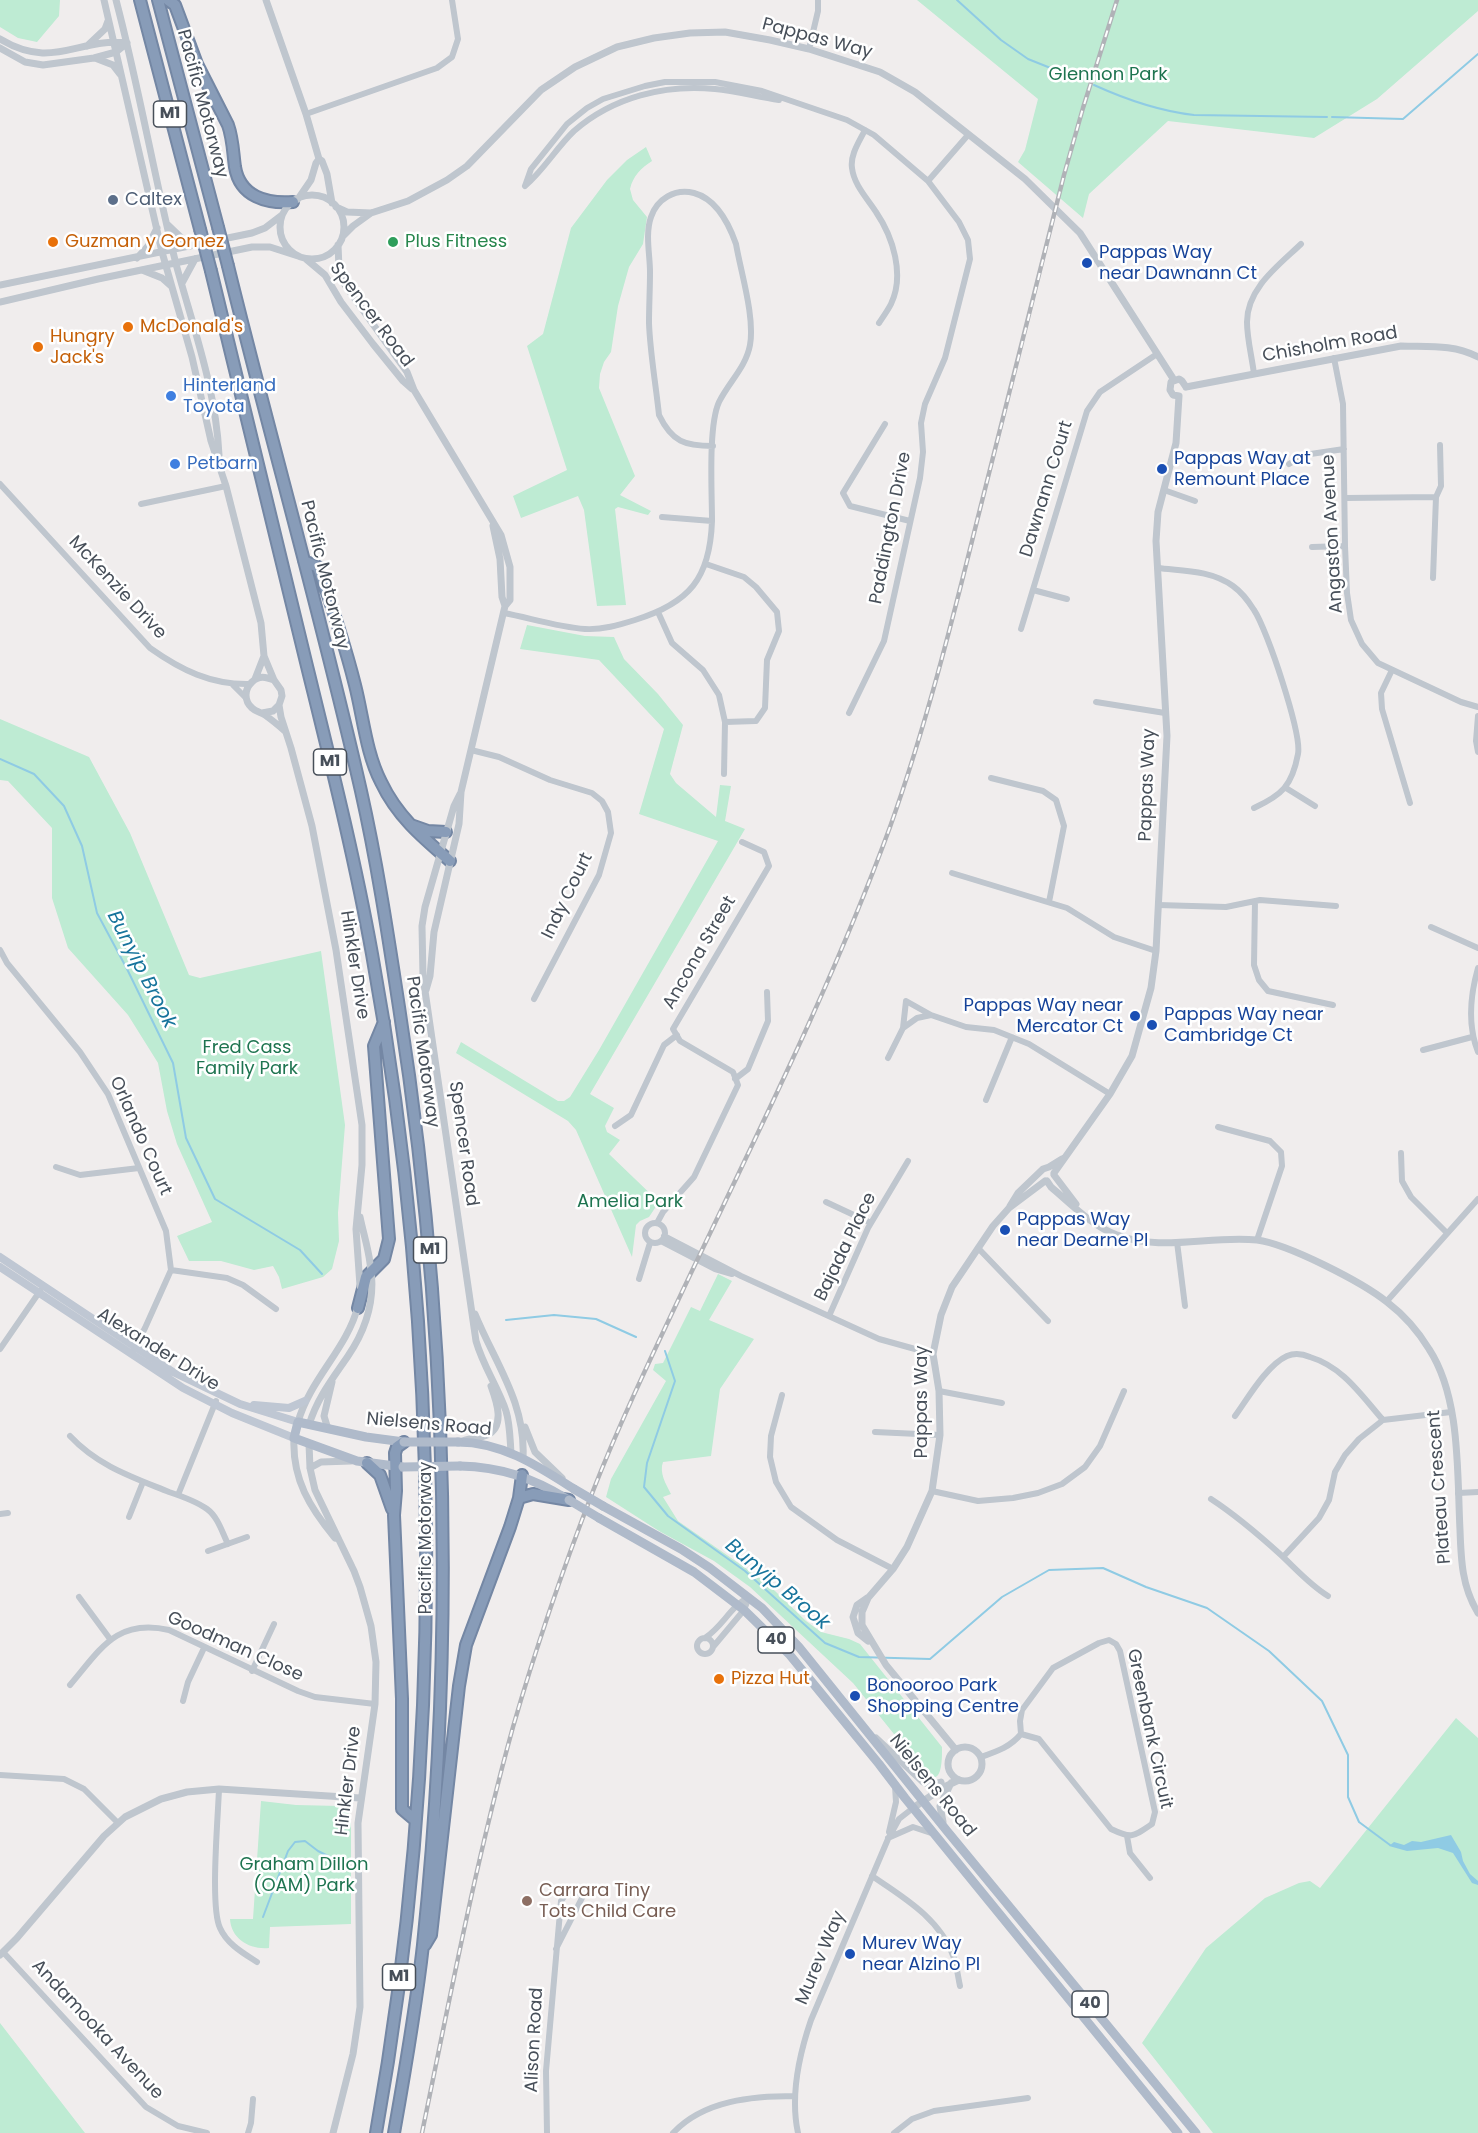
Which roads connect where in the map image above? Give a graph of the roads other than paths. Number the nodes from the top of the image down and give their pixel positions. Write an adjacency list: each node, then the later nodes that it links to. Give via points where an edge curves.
1 (104, 0): 9 (street, Hinkler Drive)
2 (116, 0): 12 (street, Hinkler Drive)
3 (140, 0): 131 (highway, Pacific Motorway / M1, bridge, via 211,271 336,785)
4 (158, 0): 78 (highway, Pacific Motorway / M1, bridge)
5 (168, 0): 27 (highway, via 175,5 202,75 228,125 235,169 242,185 255,197 271,203)
6 (266, 0): 20 (street)
7 (452, 0): 20 (street, via 458,39 452,57 437,68)
8 (818, 0): 15 (street)
9 (109, 21): 11 (street, Hinkler Drive); 14 (street)
10 (0, 39): 14 (street, via 38,53)
11 (113, 41): 12 (street); 14 (street); 16 (street, Hinkler Drive)
12 (127, 43): 16 (street); 23 (street, Hinkler Drive)
13 (0, 48): 17 (street, via 25,62 43,65)
14 (85, 48)
15 (809, 49): 22 (street, Pappas Way, via 880,72 915,92); 29 (street, Pappas Way, via 725,32 654,38 617,47 540,90 467,166 447,180 408,201)
16 (116, 52): 17 (street); 18 (street, Hinkler Drive)
17 (94, 58): 18 (street, via 113,65)
18 (122, 76): 25 (street, Hinkler Drive)
19 (791, 101): 19 (street, Paddington Drive, via 740,86 687,81 645,86 614,95 587,108 567,124 531,169 525,186 568,137 591,118 647,93 717,89); 21 (street, Paddington Drive)
20 (306, 114): 24 (street)
21 (865, 130): 26 (street, Paddington Drive); 49 (street, via 855,151 852,170 883,222 897,276 891,304)
22 (968, 135): 26 (street); 52 (street, Pappas Way, via 1025,179 1080,233)
23 (152, 155): 25 (street); 31 (street, Hinkler Drive)
24 (319, 159): 27 (street, via 311,180); 28 (street)
25 (144, 172): 32 (street, Hinkler Drive)
26 (928, 181): 75 (street, Paddington Drive, via 959,222 968,240 970,259 945,358 925,404 921,469)
27 (296, 200): 28 (street, via 316,196); 30 (street)
28 (334, 205): 29 (street, Pappas Way, via 347,212); 33 (street, via 344,226)
29 (371, 213): 33 (street, Pappas Way)
30 (282, 215): 36 (street, via 252,233); 39 (street, via 280,234 290,250)
31 (168, 225): 36 (street); 37 (street, Hinkler Drive)
32 (157, 228): 38 (street, Hinkler Drive); 40 (street)
33 (342, 237): 35 (street)
34 (1302, 244): 55 (street, via 1269,274 1252,297 1247,321)
35 (338, 245): 39 (street, via 323,257); 50 (street, Spencer Road, via 340,276)
36 (190, 246): 37 (street)
37 (173, 250): 38 (street); 42 (street, Hinkler Drive)
38 (162, 252): 40 (street); 43 (street, Hinkler Drive)
39 (301, 257): 41 (street, via 260,246); 51 (street, Spencer Road, via 325,275)
40 (136, 258): 46 (street)
41 (195, 259): 42 (street); 45 (street)
42 (176, 263): 43 (street); 45 (street, Hinkler Drive)
43 (166, 265): 44 (street); 47 (street, Hinkler Drive)
44 (142, 270): 47 (street); 48 (street)
45 (182, 283): 64 (street, Hinkler Drive, via 203,353)
46 (0, 285)
47 (171, 286): 64 (street, Hinkler Drive)
48 (0, 302)
49 (879, 323)
50 (382, 337): 51 (street); 58 (street, Spencer Road, via 407,372)
51 (373, 344): 58 (street, Spencer Road)
52 (1157, 354): 56 (street, Pappas Way); 82 (street, Dawnann Court, via 1100,392 1087,411)
53 (1478, 357): 54 (street, Chisholm Road, via 1436,345 1401,346)
54 (1334, 358): 55 (street, Chisholm Road); 63 (street, Angaston Avenue, via 1343,404)
55 (1254, 374): 57 (street, Chisholm Road)
56 (1174, 380): 57 (street, via 1182,381); 59 (street, via 1170,390)
57 (1186, 387): 59 (street)
58 (414, 390): 84 (street, Spencer Road, via 492,524 504,558)
59 (1179, 396): 68 (street, Pappas Way, via 1176,442)
60 (885, 424): 75 (street, via 843,493 850,506)
61 (1440, 445): 69 (street, via 1441,486)
62 (713, 446): 62 (street, via 681,442 672,436 659,415 649,325 648,230 655,208 674,193 689,192 712,202 732,233 751,325 745,360 719,402 713,421); 74 (street)
63 (1344, 449): 65 (street, via 1304,454); 70 (street, Angaston Avenue)
64 (220, 464): 67 (street, Hinkler Drive)
65 (1288, 464)
66 (0, 483): 91 (street, McKenzie Drive, via 150,648 194,674)
67 (226, 486): 72 (street); 87 (street, Hinkler Drive, via 261,623)
68 (1164, 490): 71 (street); 80 (street, Pappas Way, via 1158,512)
69 (1436, 497): 70 (street); 81 (street)
70 (1346, 498): 76 (street, Angaston Avenue)
71 (1195, 501)
72 (141, 504)
73 (662, 517): 74 (street)
74 (712, 521): 79 (street)
75 (910, 521): 97 (street, Paddington Drive, via 884,641)
76 (1345, 546): 77 (street); 88 (street, Angaston Avenue, via 1351,620 1362,644 1378,663)
77 (1312, 548)
78 (304, 561): 111 (highway, via 318,567 381,782); 264 (highway, Pacific Motorway / M1, via 361,794 377,877 410,1077 428,1223 438,1360 444,1599 435,1808)
79 (706, 564): 85 (street, via 690,590); 100 (street, via 750,581 774,606 780,625 767,660 765,708 756,721)
80 (1158, 568): 98 (street, Pappas Way); 106 (street, via 1206,573 1233,586 1254,610 1268,639 1297,730 1299,752)
81 (1434, 578)
82 (1033, 590): 83 (street); 86 (street, Dawnann Court)
83 (1067, 599)
84 (504, 609): 85 (street, via 585,629); 102 (street, Spencer Road)
85 (658, 612): 100 (street, via 672,643 703,670 719,695)
86 (1021, 629)
87 (264, 656): 89 (street, Hinkler Drive); 90 (street, Hinkler Drive)
88 (1392, 670): 95 (street, Angaston Avenue); 108 (street, via 1381,693 1382,709)
89 (274, 680): 90 (street, via 266,677); 94 (street, Hinkler Drive, via 282,690)
90 (252, 681): 91 (street, McKenzie Drive); 92 (street, Hinkler Drive)
91 (232, 684): 92 (street)
92 (246, 698): 96 (street, via 252,708)
93 (1096, 702): 98 (street)
94 (279, 705): 96 (street); 101 (street, Hinkler Drive)
95 (1478, 707)
96 (262, 713): 101 (street)
97 (849, 713)
98 (1165, 713): 119 (street, Pappas Way)
99 (1478, 716): 103 (street)
100 (725, 722): 104 (street)
101 (285, 731): 153 (street, Hinkler Drive, via 312,826 336,950 363,1135)
102 (471, 750): 107 (street, Spencer Road); 128 (street, Indy Court, via 592,793 608,812 611,833 599,874)
103 (1478, 752)
104 (724, 774)
105 (991, 778): 118 (street, via 1043,791 1056,800 1064,826)
106 (1286, 788): 109 (street); 110 (street, via 1276,798)
107 (461, 792): 112 (street, Spencer Road); 115 (street, Spencer Road, via 459,824)
108 (1410, 803)
109 (1315, 806)
110 (1254, 808)
111 (411, 825): 112 (highway); 114 (highway)
112 (446, 832): 114 (street, Spencer Road)
113 (742, 842): 133 (street, Ancona Street, via 764,852 769,866 673,1029)
114 (440, 853): 115 (highway); 126 (street, Spencer Road, via 422,926)
115 (450, 861): 126 (street, Spencer Road)
116 (952, 873): 118 (street)
117 (1255, 901): 119 (street, via 1226,907); 120 (street); 129 (street, via 1254,965 1259,980 1268,991)
118 (1049, 902): 124 (street, via 1067,908 1114,937)
119 (1158, 905): 124 (street, Pappas Way)
120 (1336, 906)
121 (1431, 927): 122 (street)
122 (1478, 948)
123 (0, 950): 147 (street, Orlando Court, via 97,1076)
124 (1156, 951): 140 (street, Pappas Way, via 1151,988 1132,1056)
125 (1478, 968): 135 (street, via 1470,1005)
126 (426, 990): 171 (street, Spencer Road)
127 (767, 992): 139 (street, via 768,1021 748,1069)
128 (534, 999)
129 (1333, 1005)
130 (931, 1015): 132 (street, via 917,1018); 132 (street, via 906,1001); 134 (street)
131 (384, 1022): 167 (highway, via 374,1046 389,1239 385,1256); 256 (highway, Pacific Motorway / M1, via 411,1240 424,1432 425,1605)
132 (903, 1028): 138 (street)
133 (677, 1035): 139 (street, Ancona Street, via 733,1072); 142 (street, via 664,1045 631,1115)
134 (1012, 1037): 140 (street); 141 (street)
135 (1472, 1038): 136 (street); 137 (street)
136 (1423, 1050)
137 (1478, 1052)
138 (888, 1058)
139 (735, 1079): 156 (street, via 738,1085 694,1177)
140 (1110, 1094): 148 (street, Pappas Way)
141 (986, 1100)
142 (615, 1126)
143 (1218, 1127): 160 (street, via 1270,1141 1281,1152 1282,1166)
144 (1401, 1154): 158 (street, via 1402,1181 1411,1197)
145 (908, 1161): 157 (street, Bajada Place)
146 (56, 1167): 147 (street, via 80,1175)
147 (139, 1168): 166 (street, Orlando Court, via 166,1231)
148 (1053, 1172): 149 (street, Pappas Way, via 1043,1169); 150 (street, Pappas Way, via 1051,1180); 155 (street, Plateau Crescent)
149 (1041, 1173): 150 (street, Plateau Crescent); 154 (street, Pappas Way, via 1018,1193)
150 (1046, 1181): 154 (street, Pappas Way); 155 (street, Plateau Crescent)
151 (1478, 1199): 158 (street)
152 (826, 1202): 157 (street)
153 (359, 1208): 167 (street, Hinkler Drive); 173 (street, Hinkler Drive)
154 (1009, 1208): 163 (street, Pappas Way)
155 (1085, 1216): 161 (street, Plateau Crescent, via 1125,1238)
156 (657, 1223): 159 (street, via 664,1230); 162 (street, via 645,1231)
157 (871, 1223): 175 (street, Bajada Place)
158 (1447, 1233): 170 (street)
159 (663, 1239): 162 (street); 175 (street, via 715,1269 741,1276)
160 (1257, 1240): 161 (street, Plateau Crescent); 170 (street, Plateau Crescent, via 1290,1250)
161 (1177, 1242): 172 (street)
162 (650, 1243): 168 (street)
163 (978, 1248): 176 (street); 179 (street, Pappas Way, via 952,1287)
164 (0, 1257): 169 (main road, Alexander Drive / 40)
165 (0, 1267): 169 (main road, Alexander Drive / 40)
166 (171, 1270): 174 (street, via 227,1278); 178 (street)
167 (372, 1271): 173 (highway, via 366,1277); 181 (street, Hinkler Drive, via 365,1324)
168 (639, 1280)
169 (41, 1289): 177 (street); 178 (main road, Alexander Drive / 40)
170 (1387, 1301): 190 (street, Plateau Crescent, via 1410,1322 1431,1351)
171 (471, 1303): 180 (street, Spencer Road); 189 (street, Spencer Road)
172 (1185, 1306)
173 (358, 1308): 187 (street, Hinkler Drive, via 345,1340)
174 (276, 1309)
175 (829, 1316): 179 (street, via 879,1339)
176 (1048, 1321)
177 (0, 1349)
178 (132, 1351): 185 (main road, Alexander Drive / 40)
179 (933, 1354): 182 (street, Pappas Way)
180 (485, 1369): 201 (street, via 496,1401 497,1422 487,1435); 203 (street, Spencer Road, via 505,1409)
181 (333, 1376): 194 (street, Hinkler Drive); 195 (street, via 324,1413)
182 (939, 1391): 188 (street); 197 (street, Pappas Way)
183 (1124, 1391): 211 (street, via 1100,1446 1085,1467 1062,1484 1038,1493 978,1501)
184 (782, 1395): 227 (street, via 771,1436 770,1457 776,1482 790,1507 837,1540)
185 (217, 1400): 186 (main road, Alexander Drive / 40); 199 (main road, Alexander Drive / 40); 214 (street)
186 (227, 1400): 187 (main road, via 277,1408 294,1408); 193 (main road, Alexander Drive / 40)
187 (305, 1401): 193 (street, Hinkler Drive)
188 (1002, 1403)
189 (519, 1411): 204 (street, Spencer Road); 210 (street, via 535,1452)
190 (1451, 1412): 192 (street); 213 (street, Plateau Crescent)
191 (1235, 1416): 192 (street, via 1270,1369 1288,1356 1303,1354 1341,1372)
192 (1383, 1420): 226 (street, via 1345,1455 1319,1518)
193 (298, 1422): 194 (main road, 40); 199 (main road, Hinkler Drive)
194 (309, 1425): 195 (main road, Nielsens Road / 40); 202 (main road, Hinkler Drive)
195 (328, 1429): 200 (main road, Nielsens Road / 40)
196 (874, 1432): 197 (street)
197 (940, 1435): 211 (street, Pappas Way)
198 (70, 1436): 209 (street, via 102,1464)
199 (294, 1438): 202 (main road, Alexander Drive / 40); 224 (street, Hinkler Drive, via 304,1495)
200 (404, 1442): 201 (main road, Nielsens Road / 40, bridge); 206 (highway, via 396,1450)
201 (459, 1442): 203 (main road, Nielsens Road / 40, via 483,1444)
202 (309, 1444): 205 (main road, 40); 207 (street, Hinkler Drive)
203 (511, 1453): 204 (main road, Nielsens Road / 40); 208 (main road)
204 (523, 1458): 208 (main road); 210 (main road, Nielsens Road / 40)
205 (362, 1462): 206 (main road, 40); 207 (street, via 321,1462); 220 (highway, via 382,1478)
206 (399, 1467): 208 (main road, 40, bridge, via 495,1468); 220 (highway)
207 (310, 1468): 224 (street, Hinkler Drive, via 315,1490)
208 (522, 1475): 215 (highway); 217 (main road, 40)
209 (143, 1482): 214 (street); 221 (street)
210 (574, 1488): 230 (main road, Nielsens Road / 40, bridge, via 681,1549)
211 (932, 1491): 227 (street, Pappas Way)
212 (1478, 1492): 213 (street)
213 (1458, 1493): 232 (street, Plateau Crescent, via 1462,1574)
214 (178, 1495): 223 (street, via 209,1511)
215 (519, 1498): 217 (highway, via 533,1494); 264 (highway, via 466,1645 431,1935)
216 (1211, 1499): 226 (street, via 1236,1515)
217 (570, 1500): 231 (main road, Nielsens Road / 40, bridge, via 685,1566)
218 (8, 1513): 219 (street)
219 (0, 1514)
220 (394, 1515): 256 (highway, via 402,1809)
221 (129, 1517)
222 (247, 1537): 223 (street)
223 (228, 1544): 225 (street)
224 (341, 1544): 241 (street, Hinkler Drive, via 371,1626 376,1662)
225 (208, 1551)
226 (1283, 1557): 228 (street, via 1313,1587)
227 (893, 1569): 244 (street, Pappas Way, via 857,1605 853,1617 858,1633 872,1645)
228 (1328, 1596)
229 (79, 1597): 235 (street)
230 (749, 1597): 231 (street); 242 (main road, Nielsens Road / 40, via 799,1647)
231 (740, 1607): 234 (street); 236 (street); 251 (main road, Nielsens Road / 40, via 789,1654)
232 (1478, 1613)
233 (274, 1624): 238 (street)
234 (705, 1638): 236 (street, via 712,1641); 236 (street, via 697,1644 699,1652 708,1654)
235 (110, 1639): 237 (street, Goodman Close, via 126,1631 152,1627 169,1630); 239 (street, Goodman Close)
236 (713, 1647)
237 (204, 1648): 238 (street, Goodman Close); 240 (street)
238 (252, 1671): 241 (street, Goodman Close, via 315,1697)
239 (70, 1685)
240 (183, 1701)
241 (375, 1704): 253 (street, Hinkler Drive)
242 (863, 1727): 249 (street, via 923,1782); 254 (main road, Nielsens Road / 40)
243 (1021, 1734): 245 (street, via 1014,1743); 260 (street, via 1039,1739 1111,1829); 260 (street, Greenbank Circuit, via 1022,1710 1053,1668 1099,1643 1109,1640 1116,1644 1155,1812 1152,1824 1135,1836)
244 (956, 1750): 245 (street, via 969,1747); 246 (street, via 948,1760)
245 (981, 1756): 248 (street, via 979,1776 970,1781)
246 (949, 1770): 248 (street); 249 (street)
247 (0, 1775): 257 (street, via 64,1779 84,1788)
248 (959, 1780): 250 (street)
249 (941, 1782): 254 (street)
250 (951, 1783): 254 (street); 258 (street, via 940,1806)
251 (895, 1785): 255 (main road, Nielsens Road / 40); 261 (street, via 896,1802)
252 (219, 1789): 253 (street); 257 (street, via 161,1799); 267 (street, via 218,1922 230,1942)
253 (360, 1798): 274 (street, Hinkler Drive, via 360,2007 353,2054)
254 (922, 1800): 255 (street); 258 (main road, Nielsens Road / 40)
255 (913, 1808): 259 (main road, Nielsens Road / 40); 261 (street, Murev Way, via 899,1819)
256 (415, 1820): 275 (highway, Pacific Motorway / M1, via 398,1987)
257 (118, 1823): 266 (street)
258 (946, 1831): 282 (main road, Nielsens Road / 40)
259 (936, 1836): 261 (street, via 913,1827); 281 (main road, Nielsens Road / 40)
260 (1127, 1836): 263 (street, via 1130,1853)
261 (888, 1839): 262 (street, Murev Way)
262 (872, 1876): 268 (street, via 915,1905 939,1930 954,1957); 269 (street, Murev Way, via 807,2032)
263 (1150, 1878)
264 (423, 1949): 276 (highway, Pacific Motorway / M1)
265 (556, 1949): 265 (street, Alison Road, via 583,1896 578,1892 569,1890 561,1901); 277 (street, Alison Road, via 546,2071)
266 (2, 1953): 272 (street, Andamooka Avenue, via 146,2107 178,2126)
267 (257, 1962)
268 (960, 1986)
269 (795, 2096): 278 (street, via 765,2096 726,2103 693,2116); 279 (street, Murev Way)
270 (1028, 2098): 280 (street, via 934,2111 912,2119)
271 (253, 2099): 273 (street)
272 (207, 2133)
273 (248, 2133)
274 (333, 2133)
275 (376, 2133)
276 (394, 2133)
277 (547, 2133)
278 (673, 2133)
279 (798, 2133)
280 (894, 2133)
281 (1178, 2133)
282 (1196, 2133)

